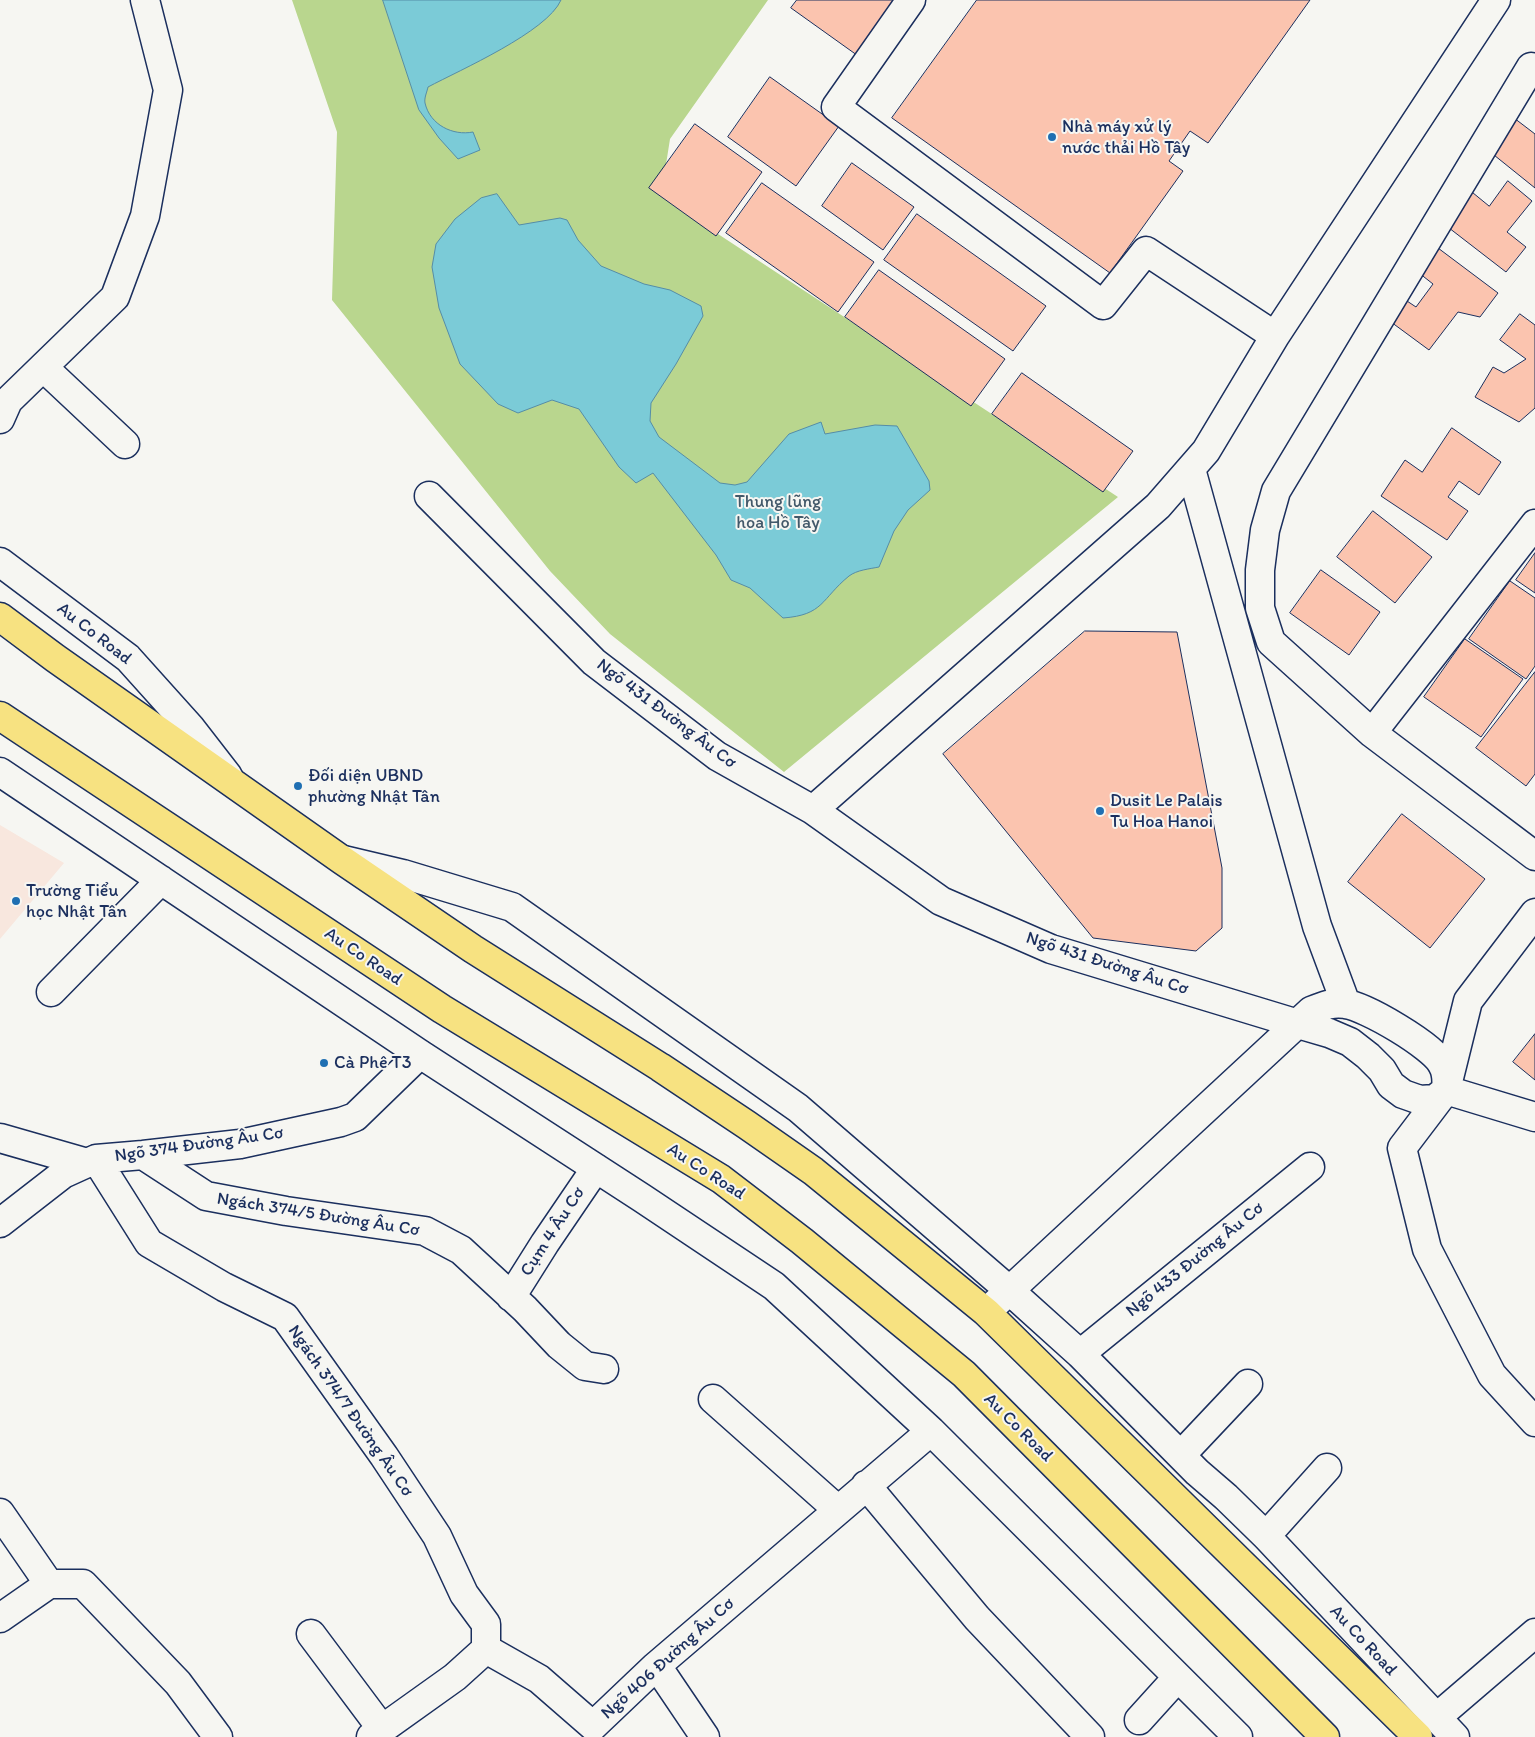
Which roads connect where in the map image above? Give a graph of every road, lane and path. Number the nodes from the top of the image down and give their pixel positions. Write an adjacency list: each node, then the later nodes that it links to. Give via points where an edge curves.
1 (145, 0): 6 (street, via 168,90 145,216 115,297)
2 (911, 0): 5 (street, via 836,107 1103,305 1146,250)
3 (1496, 0): 5 (street)
4 (1535, 70): 15 (street, via 1531,67 1276,491 1265,530 1260,608 1270,642)
5 (1275, 336): 9 (street, via 1206,451)
6 (43, 367): 7 (street); 8 (street)
7 (3, 405)
8 (125, 444)
9 (1191, 469): 18 (street, via 1158,506); 24 (street, via 1317,926)
10 (429, 496): 18 (street, Ngõ 431 Đường Âu Cơ, via 594,662 717,756)
11 (1535, 524): 15 (street)
12 (0, 562): 17 (street, Au Co Road, via 128,658 190,727)
13 (0, 617): 17 (main road, Au Co Road)
14 (0, 716): 64 (main road, Au Co Road, via 442,1009 722,1179 751,1201 964,1374)
15 (1372, 733): 19 (street)
16 (0, 772): 21 (street)
17 (236, 785): 20 (main road, Au Co Road)
18 (813, 810): 25 (street, Ngõ 431 Đường Âu Cơ, via 941,901 1051,949)
19 (1535, 856)
20 (342, 860): 35 (street, Au Co Road, via 403,874 512,908 798,1108); 37 (main road, Au Co Road, via 813,1171)
21 (161, 880): 23 (street); 26 (street)
22 (1535, 913): 27 (street, via 1468,1001)
23 (51, 992)
24 (1346, 1004): 25 (street, via 1330,1004 1311,1011); 27 (street, via 1385,1021 1424,1046 1442,1064 1447,1078)
25 (1298, 1024): 27 (street, Ngõ 431 Đường Âu Cơ, via 1350,1042 1368,1056 1391,1085 1403,1094 1420,1100 1434,1099); 35 (street)
26 (420, 1054): 30 (street, Ngõ 374 Đường Âu Cơ, via 355,1117 348,1120 240,1144); 33 (street)
27 (1446, 1090): 28 (street); 42 (street, via 1402,1148 1427,1249 1492,1375)
28 (1535, 1117)
29 (0, 1138): 31 (street)
30 (143, 1155): 31 (street, Ngõ 374 Đường Âu Cơ); 36 (street, Ngách 374/5 Đường Âu Cơ, via 206,1196 425,1231 461,1250)
31 (91, 1161): 34 (street, Ngõ 374 Đường Âu Cơ, via 63,1174); 54 (street, Ngách 374/7 Đường Âu Cơ, via 149,1243 224,1287 285,1317 437,1536 464,1594 486,1624)
32 (1310, 1167): 38 (street, Ngõ 433 Đường Âu Cơ)
33 (596, 1168): 36 (street, Cụm 4 Âu Cơ); 43 (street, via 774,1286)
34 (0, 1223)
35 (1010, 1291): 37 (street); 38 (street, Au Co Road)
36 (511, 1296): 39 (street, Ngách 374/5 Đường Âu Cơ, via 559,1345 585,1366)
37 (986, 1312): 58 (main road, Au Co Road)
38 (1080, 1354): 44 (street, Au Co Road)
39 (604, 1369)
40 (1248, 1384): 44 (street)
41 (713, 1399): 47 (street)
42 (1535, 1422)
43 (931, 1430): 46 (street, Ngõ 406 Đường Âu Cơ); 56 (street)
44 (1181, 1454): 49 (street, Au Co Road)
45 (1327, 1468): 49 (street)
46 (866, 1485): 47 (street, Ngõ 406 Đường Âu Cơ); 62 (street, via 977,1618)
47 (838, 1510): 55 (street, Ngõ 406 Đường Âu Cơ)
48 (0, 1513): 50 (street)
49 (1266, 1536): 58 (street, Au Co Road)
50 (49, 1584): 51 (street); 60 (street, via 83,1584 178,1683)
51 (0, 1618)
52 (1535, 1633): 58 (street)
53 (311, 1634): 59 (street)
54 (486, 1649): 55 (street, Ngõ 406 Đường Âu Cơ, via 539,1679 593,1726); 59 (street, via 455,1677)
55 (657, 1666): 61 (street)
56 (1178, 1678): 57 (street); 63 (street)
57 (1139, 1720)
58 (1427, 1728): 65 (street, Au Co Road)
59 (376, 1733)
60 (218, 1737)
61 (705, 1737)
62 (1090, 1737)
63 (1238, 1737)
64 (1325, 1737)
65 (1455, 1737)

